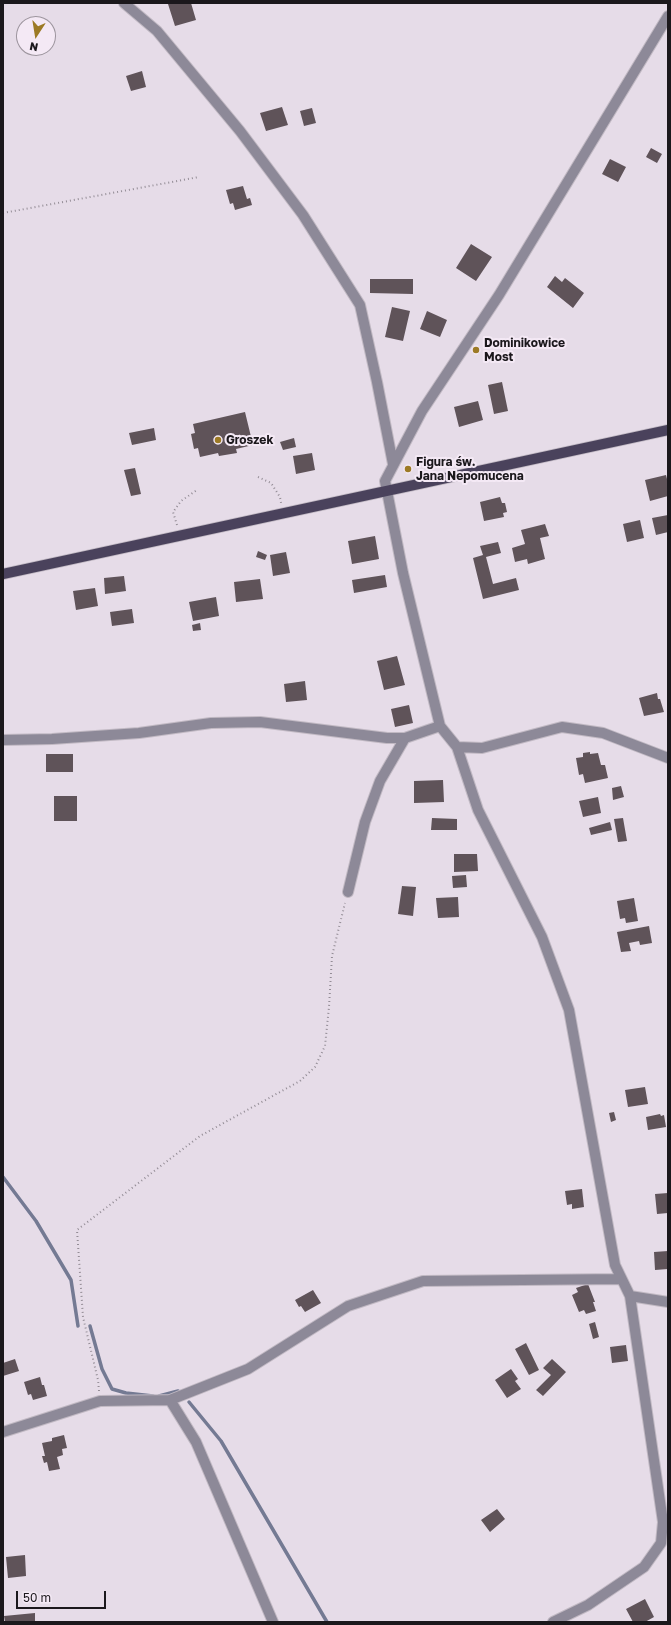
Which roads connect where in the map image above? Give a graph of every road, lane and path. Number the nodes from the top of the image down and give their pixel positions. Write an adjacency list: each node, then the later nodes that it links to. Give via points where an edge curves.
1 (124, 3): 6 (street, via 157,31 240,131 303,216 360,306)
2 (668, 16): 6 (street, via 503,289 422,411)
3 (199, 177): 4 (path)
4 (3, 213)
5 (668, 430): 9 (main road)
6 (393, 464): 9 (street, via 384,481)
7 (258, 477): 10 (path, via 271,483 280,497)
8 (197, 490): 11 (path, via 181,501 173,512)
9 (386, 491): 10 (main road); 13 (street)
10 (284, 514): 11 (main road)
11 (179, 536): 12 (main road)
12 (3, 574)
13 (440, 726): 14 (street); 16 (street)
14 (405, 738): 15 (street, via 260,722 211,723 139,733); 18 (street, via 380,781 365,822)
15 (3, 740)
16 (457, 747): 17 (street, via 482,748 562,727 603,733); 19 (street, via 478,810 542,937 569,1010 615,1265)
17 (668, 758)
18 (348, 892): 23 (path, via 332,956 325,1046 315,1067 300,1081 200,1136 77,1230 83,1317 98,1380)
19 (621, 1279): 20 (street); 22 (street, via 424,1281 348,1306 248,1369)
20 (630, 1296): 21 (street); 26 (street, via 663,1522 661,1543 644,1567 588,1605)
21 (668, 1302)
22 (170, 1400): 23 (street); 25 (street, via 196,1442)
23 (100, 1401): 24 (street)
24 (3, 1432)
25 (273, 1622)
26 (553, 1622)

